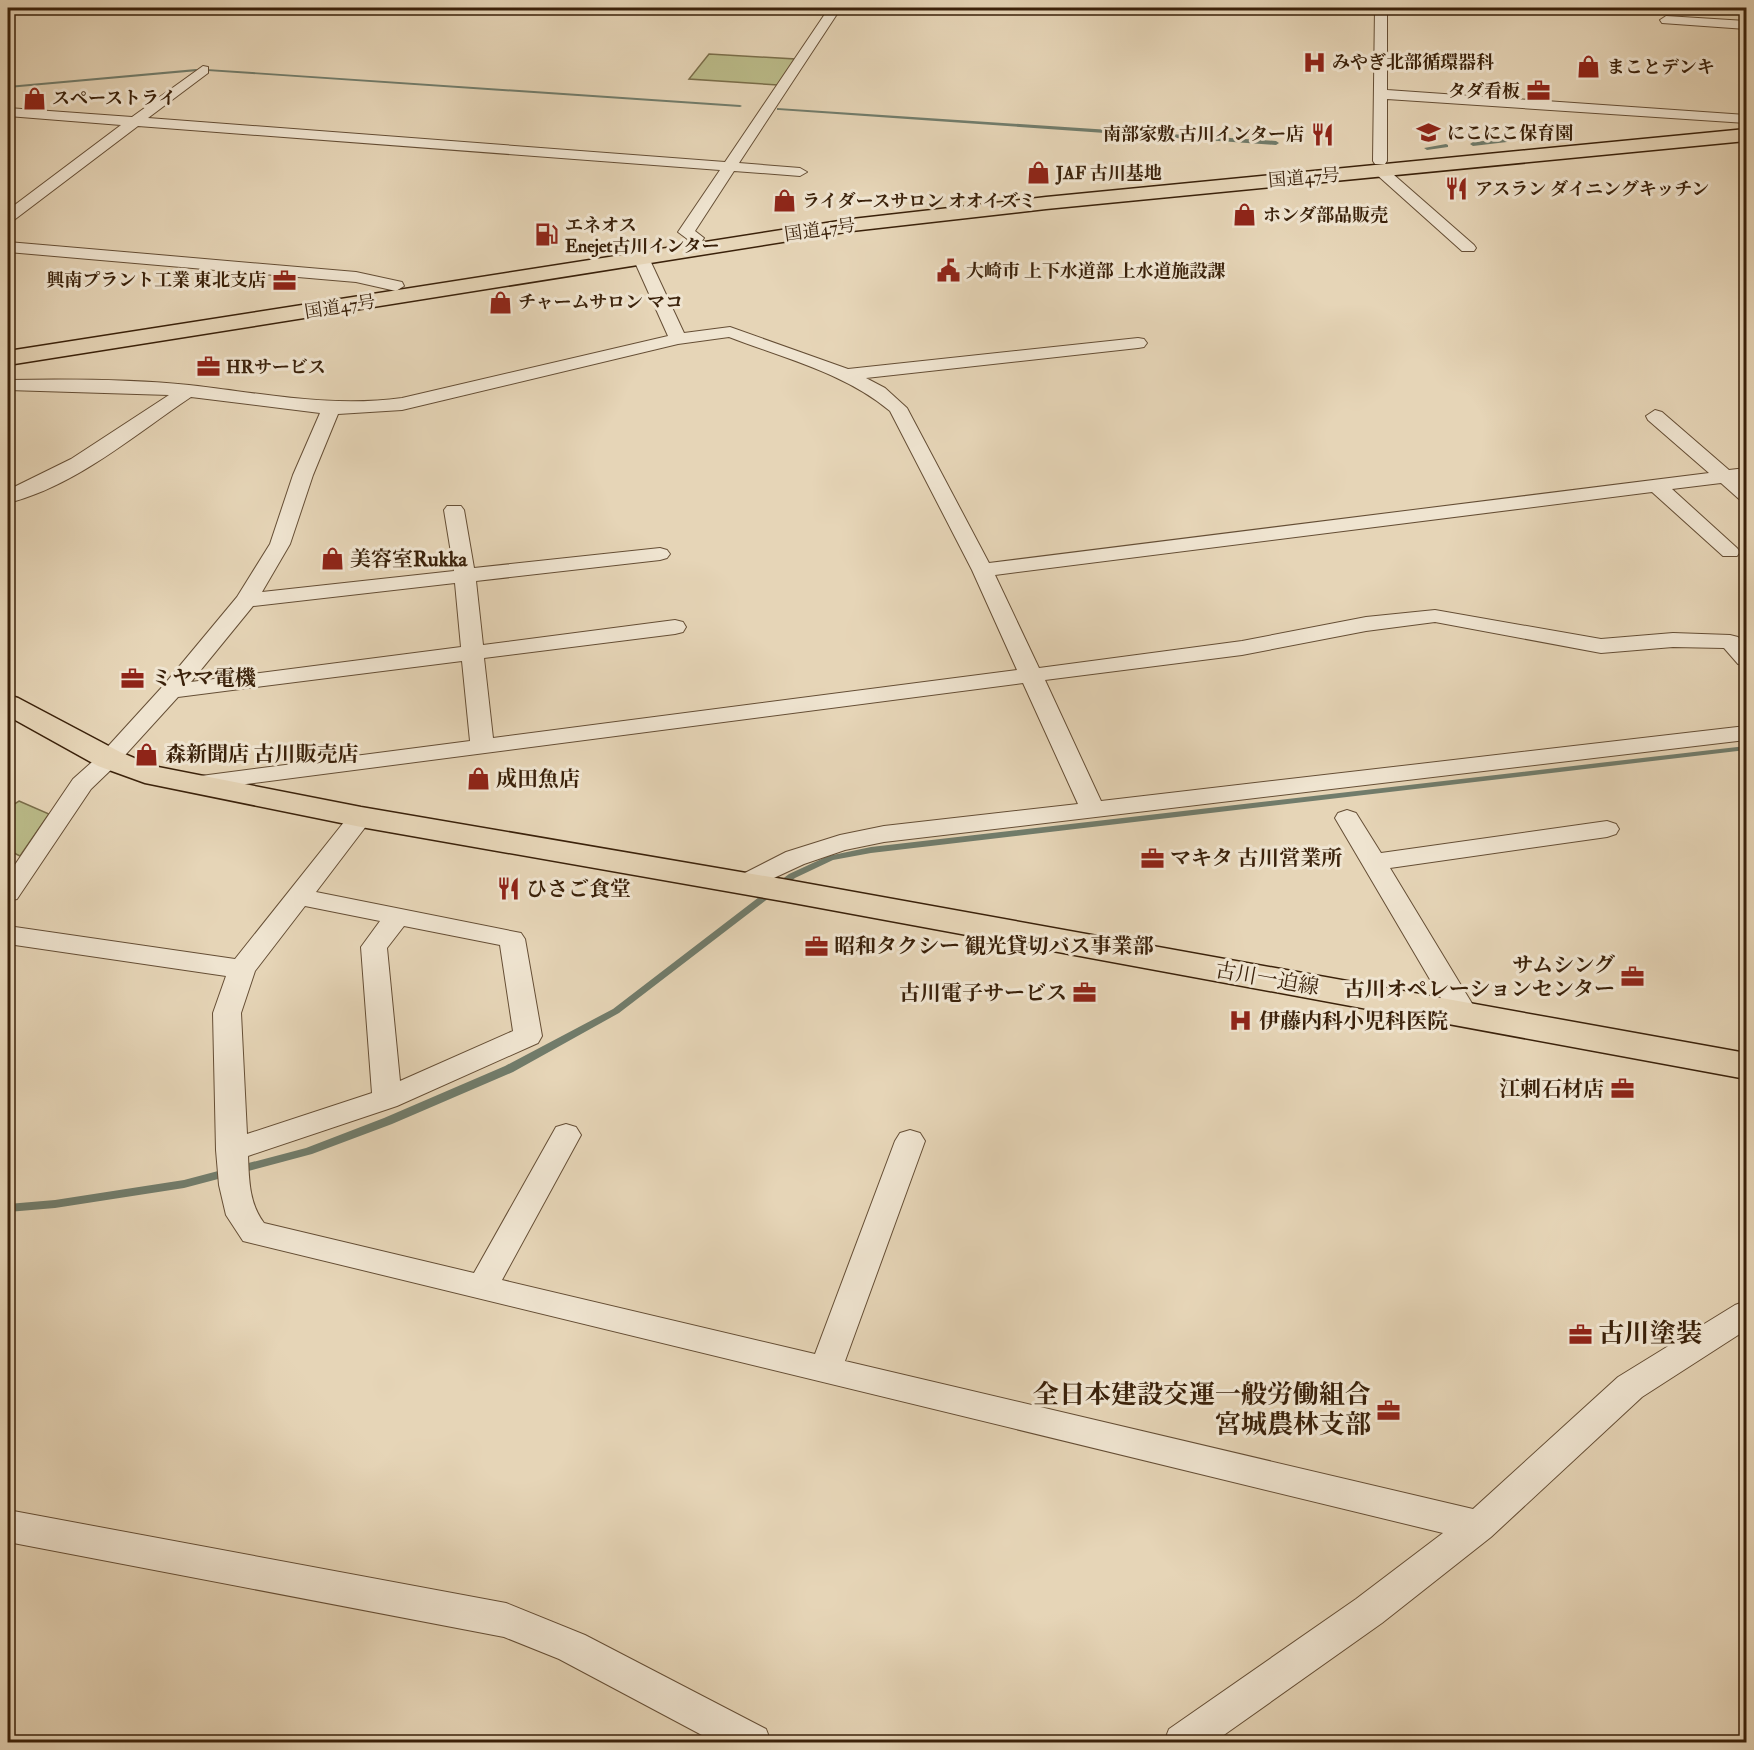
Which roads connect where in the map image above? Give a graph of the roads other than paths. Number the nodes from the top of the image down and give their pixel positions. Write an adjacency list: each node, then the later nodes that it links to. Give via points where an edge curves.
1 (835, 8): 13 (street)
2 (1382, 8): 6 (street)
3 (1666, 20): 4 (street)
4 (1746, 25)
5 (203, 70): 9 (street)
6 (1380, 94): 8 (street); 12 (street)
7 (8, 112): 9 (street)
8 (1746, 119)
9 (133, 122): 13 (street); 15 (street)
10 (1746, 126): 12 (main road, 国道47号)
11 (1746, 135): 12 (main road, 国道47号)
12 (1380, 166): 16 (main road, 国道47号, via 903,208); 18 (street); 19 (main road, 国道47号, via 852,225)
13 (730, 168): 14 (street); 16 (street, via 686,232)
14 (800, 172)
15 (8, 217)
16 (696, 238): 20 (main road, 国道47号)
17 (8, 247): 20 (street, via 356,277)
18 (1468, 249)
19 (641, 258): 21 (street); 24 (main road, 国道47号)
20 (396, 286): 23 (main road, 国道47号)
21 (678, 339): 25 (street, via 730,332); 28 (street, via 402,404)
22 (1138, 343): 25 (street)
23 (8, 346)
24 (8, 358)
25 (846, 375): 38 (street, via 879,392 898,408)
26 (8, 385): 27 (street, via 79,384)
27 (187, 391): 28 (street); 34 (street, via 61,473 33,489)
28 (331, 409): 40 (street, via 280,544)
29 (1655, 416): 31 (street)
30 (1746, 474): 31 (street)
31 (1725, 476): 32 (street); 33 (street)
32 (1656, 485): 36 (street); 38 (street)
33 (1746, 495)
34 (8, 497)
35 (454, 510): 39 (street)
36 (1730, 552)
37 (660, 554): 39 (street)
38 (982, 570): 45 (street)
39 (465, 575): 40 (street); 43 (street)
40 (246, 600): 46 (street)
41 (675, 627): 43 (street)
42 (1738, 642): 44 (street); 45 (street, via 1673,640 1601,646 1435,616 1366,624 1242,648)
43 (474, 652): 46 (street); 49 (street)
44 (1746, 659)
45 (1028, 674): 49 (street); 52 (street)
46 (171, 691): 50 (street)
47 (8, 704): 50 (main road, 古川一迫線)
48 (1746, 733): 52 (street)
49 (482, 746): 51 (street)
50 (109, 759): 51 (main road, 古川一迫線, via 145,774); 58 (street, via 82,784)
51 (193, 784): 53 (main road, 古川一迫線)
52 (1093, 809): 57 (street, via 851,841 795,858)
53 (361, 817): 57 (main road, 古川一迫線); 59 (street)
54 (1347, 818): 56 (street)
55 (1607, 829): 56 (street)
56 (1374, 862): 63 (street)
57 (748, 885): 63 (main road, 古川一迫線)
58 (8, 893)
59 (300, 897): 60 (street); 62 (street)
60 (398, 916): 65 (street, via 374,947); 65 (street, via 512,939 528,1036)
61 (8, 935): 62 (street)
62 (242, 969): 68 (street, via 227,1013)
63 (1465, 1015): 64 (main road, 古川一迫線)
64 (1746, 1066)
65 (387, 1098): 68 (street)
66 (566, 1135): 69 (street)
67 (910, 1141): 71 (street)
68 (232, 1166): 69 (street, via 241,1215 254,1233)
69 (482, 1287): 71 (street)
70 (1746, 1314): 73 (street, via 1630,1387)
71 (826, 1370): 73 (street)
72 (8, 1526): 74 (street, via 506,1620 572,1647)
73 (1479, 1526): 75 (street, via 1369,1611)
74 (752, 1743)
75 (1183, 1743)

